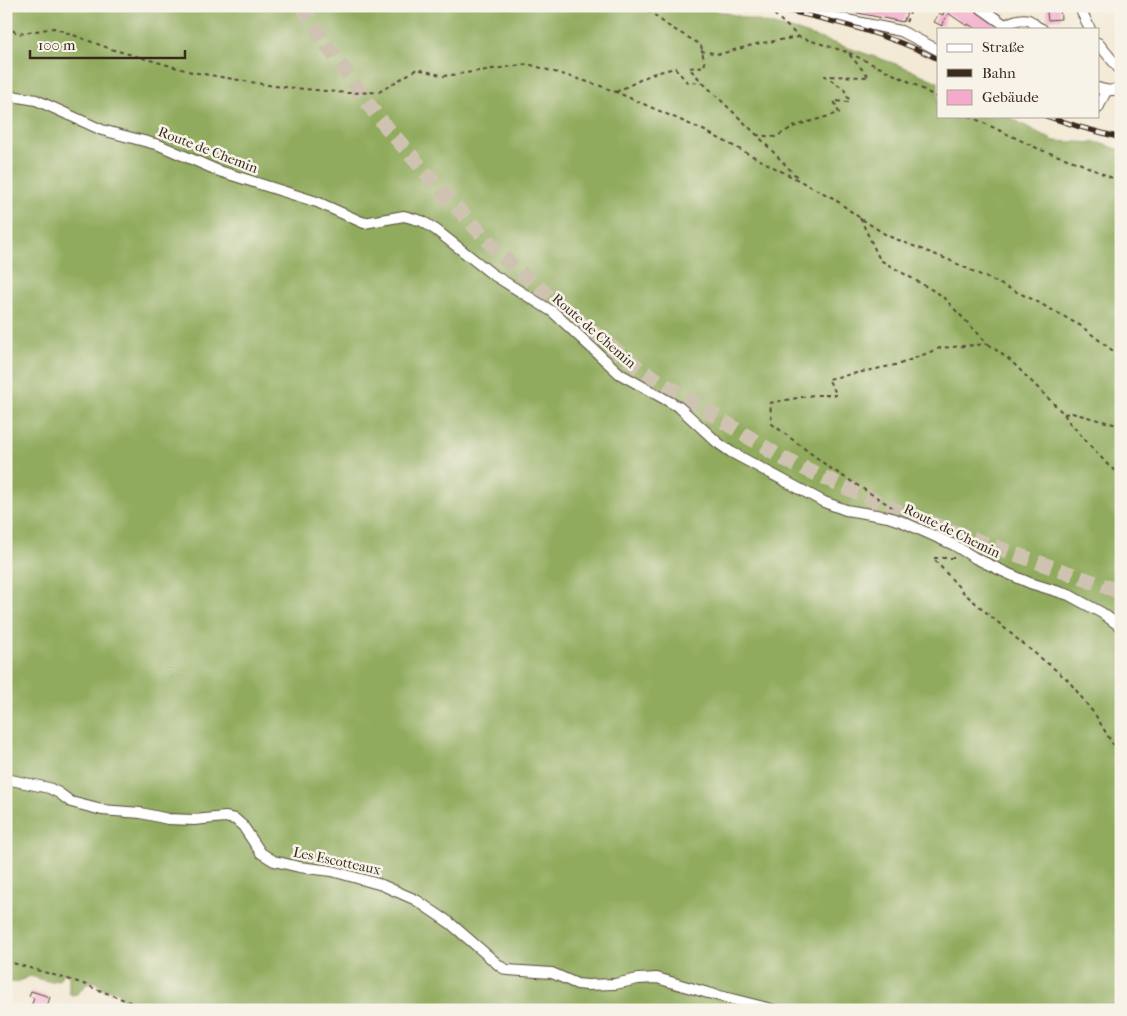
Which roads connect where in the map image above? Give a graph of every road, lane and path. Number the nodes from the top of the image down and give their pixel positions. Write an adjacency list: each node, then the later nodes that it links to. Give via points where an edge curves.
1 (643, 6): 15 (path, via 667,25 701,44)
2 (801, 6): 11 (street, via 837,18)
3 (913, 6): 11 (path)
4 (978, 6): 8 (street)
5 (1079, 6): 10 (street)
6 (774, 14): 12 (path)
7 (6, 26): 21 (path, via 18,34 54,28 110,49 192,72 274,86 347,93 379,92 417,69 444,76 528,64)
8 (1006, 27): 9 (street, via 1010,22 1025,19)
9 (1037, 28)
10 (1090, 28)
11 (901, 30): 14 (street)
12 (799, 37): 15 (path, via 720,54); 16 (path)
13 (1100, 45): 17 (street)
14 (937, 49)
15 (701, 51): 18 (path, via 704,66 689,68)
16 (847, 52): 23 (path); 25 (path, via 870,77 825,76 844,89 850,102 834,101 839,113 795,126 775,137)
17 (1121, 71)
18 (703, 83): 21 (path, via 687,82 675,68 652,74); 25 (path)
19 (1121, 86): 20 (street, via 1115,90)
20 (1102, 90)
21 (616, 92): 26 (path, via 703,130)
22 (6, 95): 36 (street, Route de Chemin, via 36,100 102,130 166,147 219,171 317,202 360,222 372,223 404,216 422,221 492,274 548,308 620,374 679,408 718,443 739,456 824,502 903,522 1009,574 1069,595)
23 (937, 97)
24 (973, 118): 27 (path)
25 (757, 135): 26 (path)
26 (800, 181): 28 (path)
27 (1121, 182)
28 (860, 218): 29 (path, via 880,260 941,295); 30 (path, via 888,236 986,276 1034,300 1081,326)
29 (988, 344): 31 (path, via 1011,361); 34 (path, via 940,348 900,364 828,379 837,395 813,395 770,403 772,424 830,468)
30 (1121, 356)
31 (1064, 414): 32 (path, via 1072,413); 33 (path)
32 (1121, 426)
33 (1121, 476)
34 (896, 509)
35 (958, 558): 37 (path, via 933,558 964,593 1068,680 1112,743)
36 (1121, 626)
37 (1121, 750)
38 (6, 779): 41 (street, Les Escotteaux, via 49,788 71,802 102,810 168,819 235,819 262,853 274,861 299,868 332,871 397,890 450,923 507,970 552,973 587,986 657,978)
39 (6, 961): 40 (path, via 81,982)
40 (156, 1010)
41 (774, 1010)

